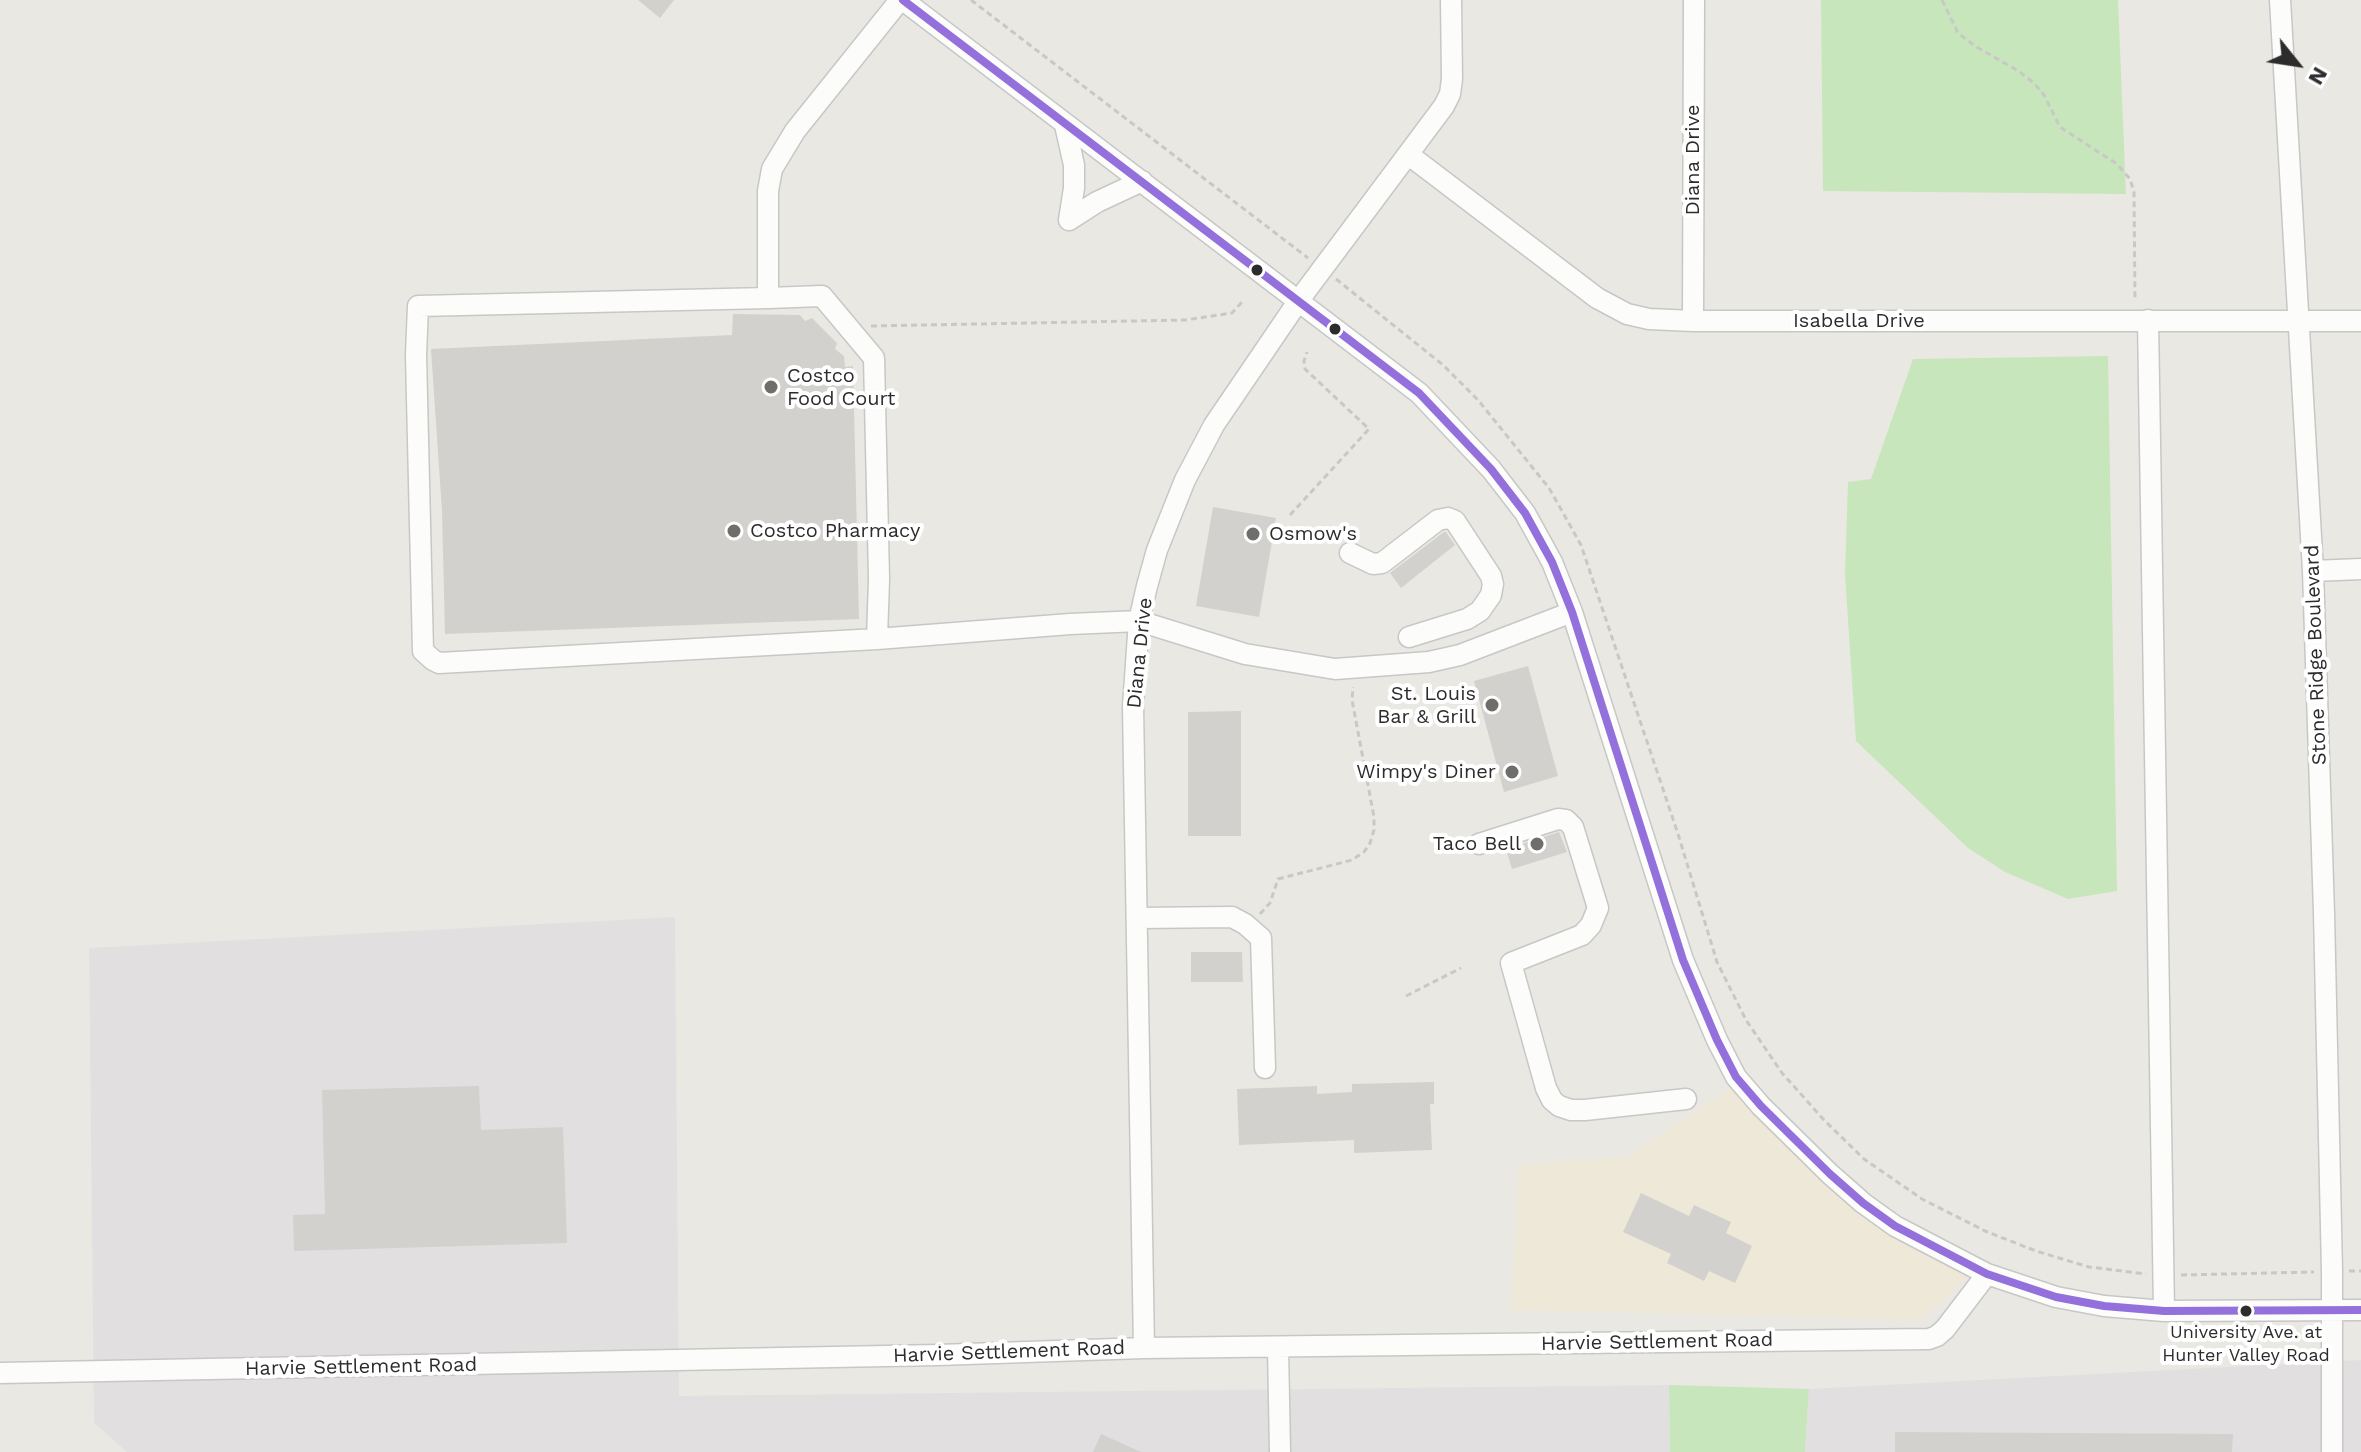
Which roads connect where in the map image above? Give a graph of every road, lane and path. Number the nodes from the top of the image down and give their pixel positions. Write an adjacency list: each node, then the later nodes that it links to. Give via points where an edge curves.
1 (902, 0): 7 (street); 11 (street, via 795,131 772,169)
2 (971, 0): 10 (path)
3 (1451, 0): 8 (street, Diana Drive, via 1450,94)
4 (1694, 0): 16 (street, Diana Drive)
5 (1942, 0): 14 (path, via 1958,33 2035,84 2060,127 2117,164 2130,179)
6 (2280, 0): 15 (street, Stone Ridge Boulevard)
7 (1065, 125): 9 (street); 9 (street, via 1074,165 1069,220)
8 (1409, 155): 10 (street, Diana Drive); 16 (street, Isabella Drive, via 1597,298 1627,314)
9 (1142, 181): 12 (street)
10 (1323, 268): 12 (street, Diana Drive); 39 (path, via 1443,365 1549,488 1581,545 1717,962 1746,1020 1782,1073 1864,1159 1922,1199 2036,1251 2089,1267)
11 (768, 298): 18 (street, via 822,296); 27 (street, via 418,306 423,651 439,663)
12 (1299, 300): 24 (street, via 1419,393 1491,469 1525,513); 25 (street, Diana Drive, via 1214,425 1185,480 1157,550)
13 (1242, 302): 18 (path, via 1232,313 1185,320 878,324)
14 (2142, 320): 15 (street, Isabella Drive); 16 (street, Isabella Drive); 39 (street)
15 (2299, 320): 17 (street, Isabella Drive); 23 (street, Stone Ridge Boulevard)
16 (1693, 321)
17 (2361, 321)
18 (856, 337): 27 (street, via 874,358)
19 (1307, 352): 20 (path, via 1305,369 1369,429)
20 (1290, 515)
21 (1350, 553): 26 (street, via 1377,565 1438,520 1455,521 1491,576 1491,595 1467,619)
22 (2361, 569): 23 (street)
23 (2313, 571): 36 (street, Stone Ridge Boulevard)
24 (1572, 612): 28 (street, via 1460,655); 38 (street, via 1683,960 1736,1077 1863,1203 1895,1226)
25 (1139, 621): 27 (street); 28 (street, via 1245,654 1322,668); 30 (street, Diana Drive, via 1133,706)
26 (1409, 637)
27 (877, 639)
28 (1356, 667): 31 (path, via 1352,700 1374,817 1370,843 1352,860 1278,879 1270,903)
29 (1479, 844): 35 (street, via 1566,820 1573,827 1598,908 1582,935 1511,963 1546,1088 1559,1106 1585,1110)
30 (1138, 918): 31 (street, via 1232,917); 44 (street, Diana Drive)
31 (1248, 926): 34 (street, via 1261,938)
32 (1461, 968): 33 (path)
33 (1406, 996)
34 (1265, 1068)
35 (1686, 1099)
36 (2332, 1271): 37 (path); 39 (path); 40 (street, Stone Ridge Boulevard)
37 (2361, 1271)
38 (1987, 1274): 42 (street, via 2056,1297); 43 (street, Harvie Settlement Road, via 1945,1329 1929,1339)
39 (2162, 1276): 42 (street)
40 (2332, 1310): 41 (street); 42 (street); 47 (street, Stone Ridge Boulevard)
41 (2361, 1310)
42 (2164, 1311)
43 (1278, 1347): 44 (street, Harvie Settlement Road); 46 (street)
44 (1144, 1348): 45 (street, Harvie Settlement Road)
45 (0, 1373)
46 (1280, 1452)
47 (2332, 1452)

